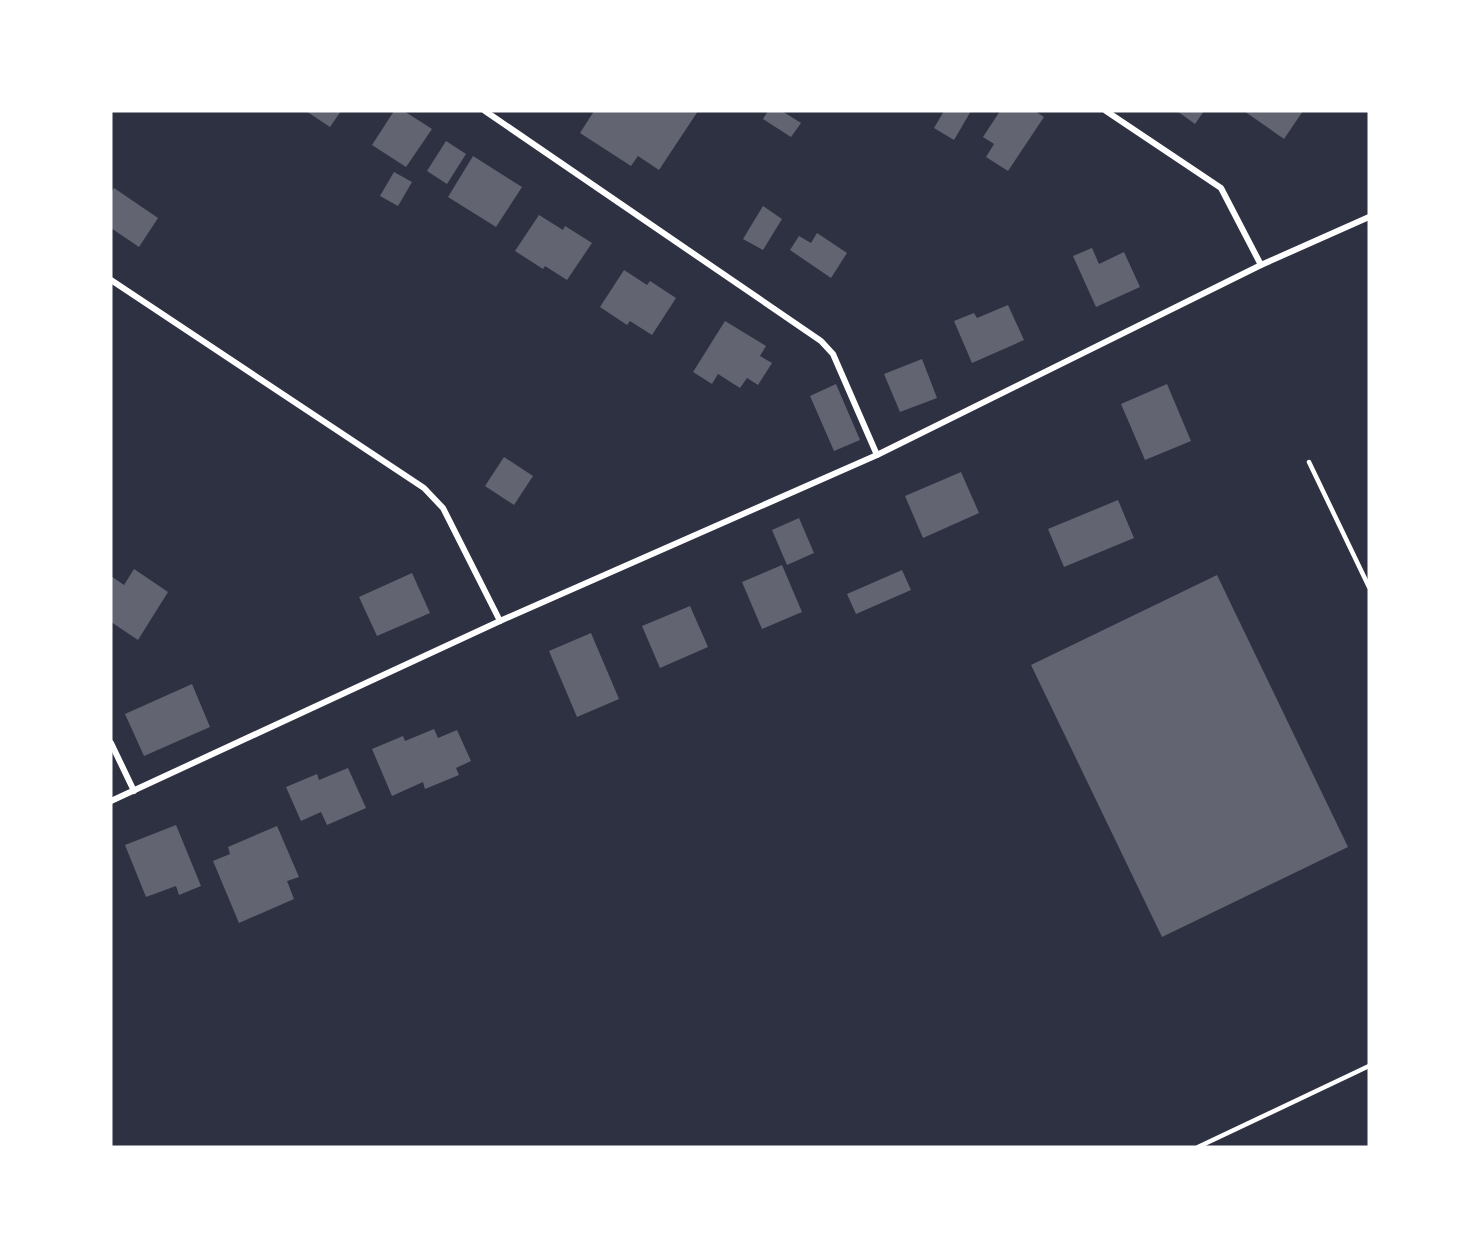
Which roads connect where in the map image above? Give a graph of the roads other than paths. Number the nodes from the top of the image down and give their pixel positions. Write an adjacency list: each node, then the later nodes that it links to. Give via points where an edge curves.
1 (485, 111): 6 (street, via 821,341 833,354)
2 (1106, 111): 4 (street, via 1221,188)
3 (1369, 217): 4 (street)
4 (1261, 265): 6 (street)
5 (111, 280): 9 (street, via 424,488 444,508)
6 (877, 455): 9 (street)
7 (1309, 462): 8 (lane)
8 (1369, 587)
9 (500, 621): 11 (street)
10 (111, 743): 11 (street)
11 (134, 791): 12 (street)
12 (111, 801)
13 (1369, 1066): 14 (lane)
14 (1198, 1147)

